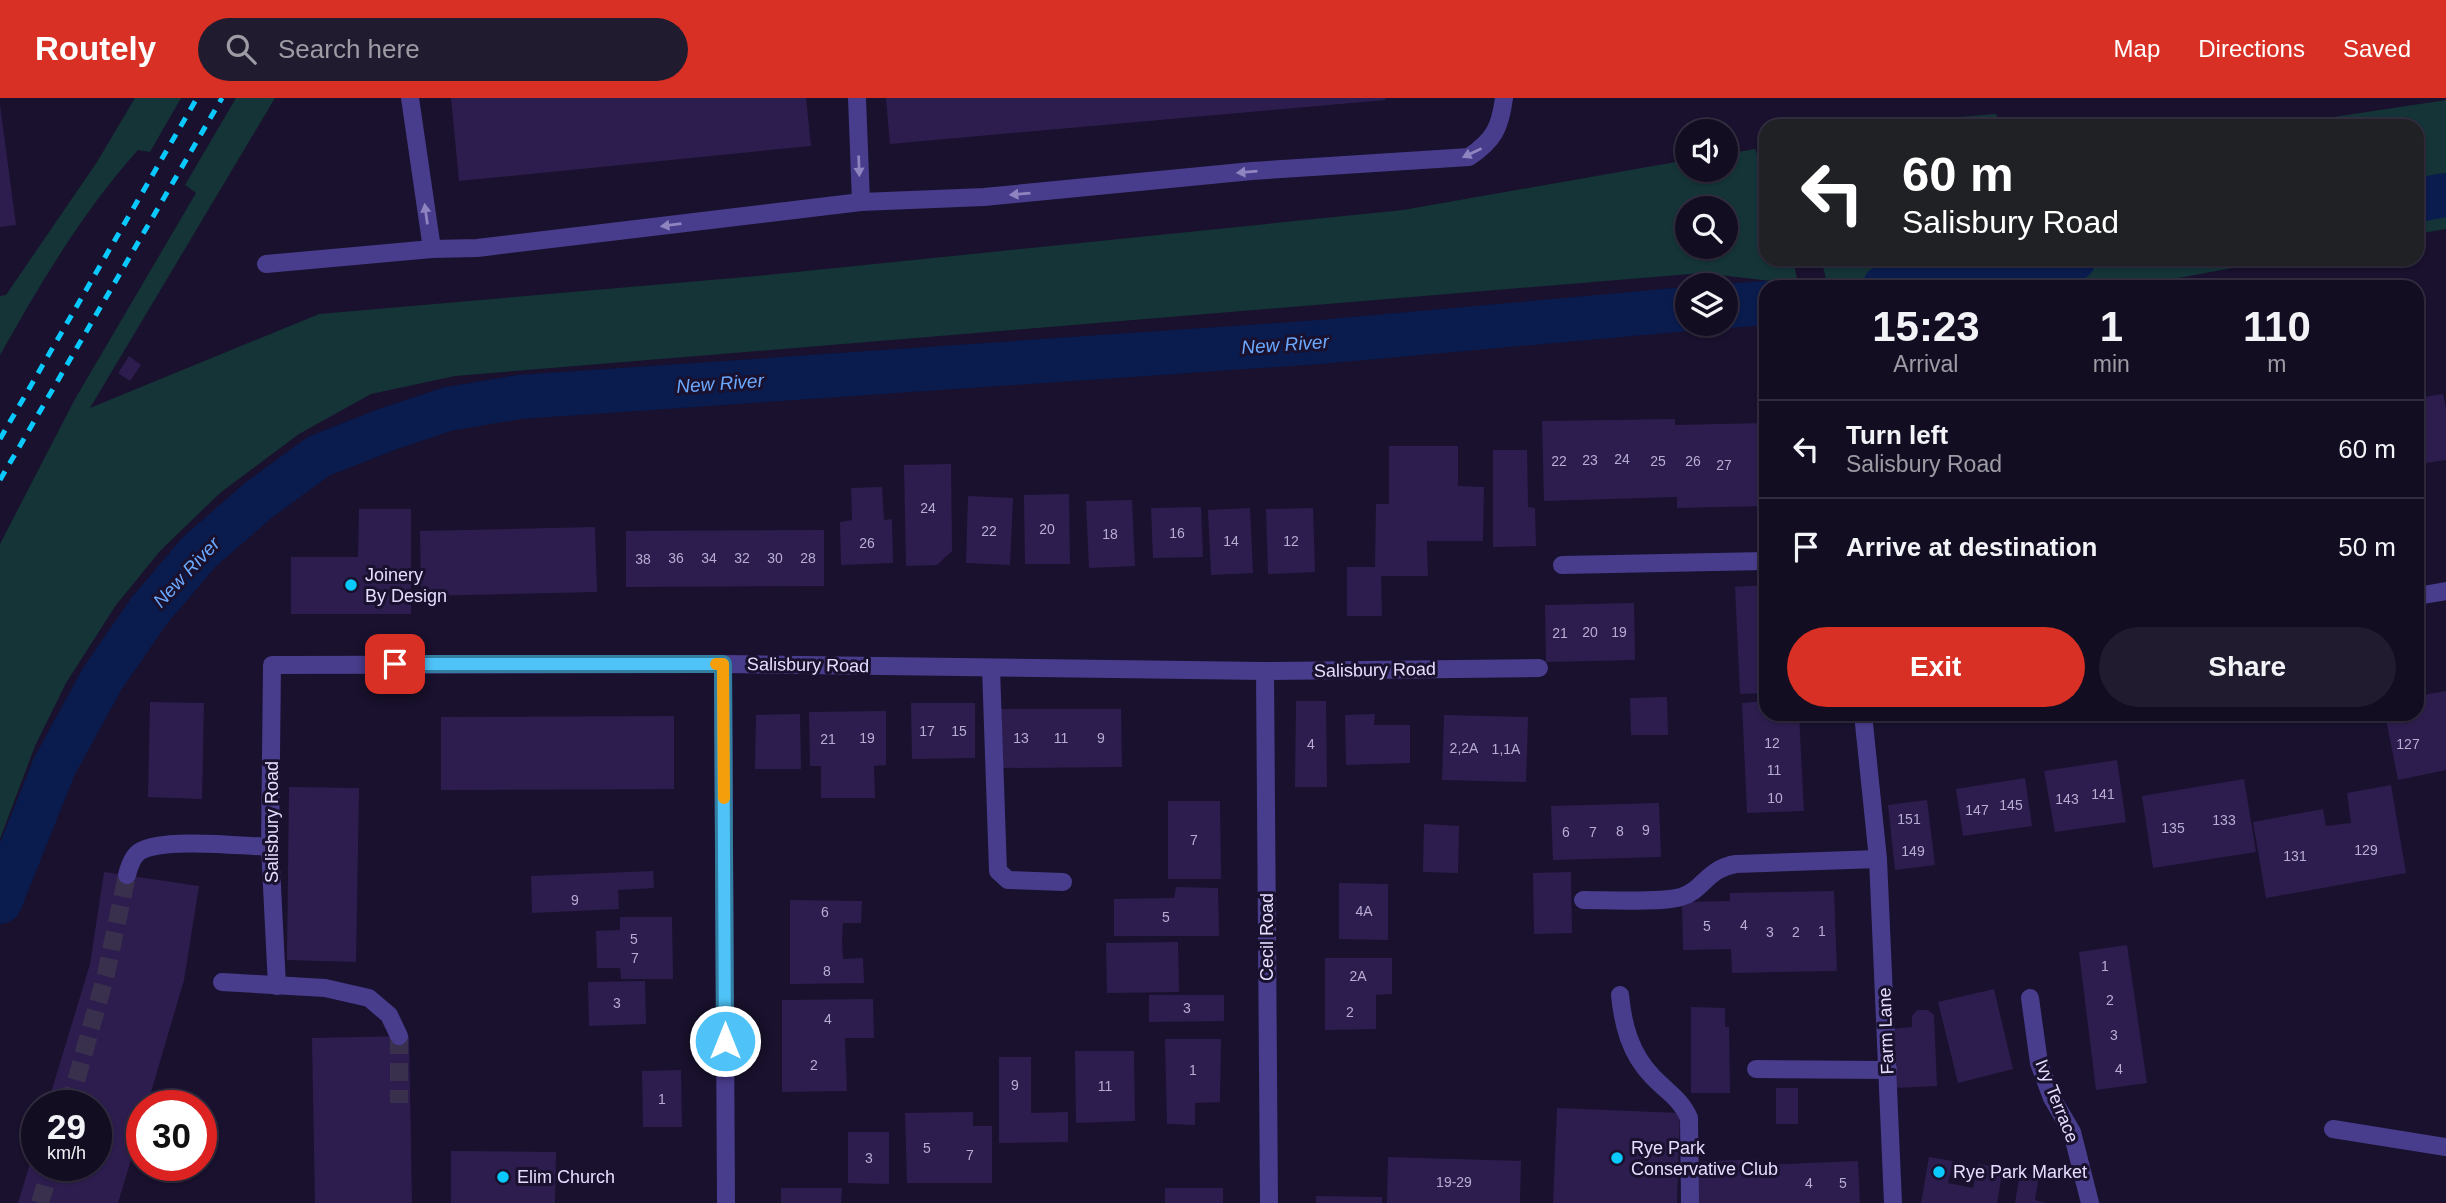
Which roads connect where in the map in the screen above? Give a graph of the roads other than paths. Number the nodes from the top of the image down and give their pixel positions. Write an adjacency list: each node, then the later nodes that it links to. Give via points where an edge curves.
1 (410, 98): 5 (street, one-way to 1)
2 (857, 98): 4 (street, one-way to 4)
3 (1504, 98): 4 (street, one-way to 4, via 1501,122 1487,145 1469,157 1252,171 984,197)
4 (861, 202): 5 (street, one-way to 5, via 477,248)
5 (432, 249): 6 (street)
6 (266, 264)
7 (1759, 561): 8 (street)
8 (1562, 565)
9 (2446, 592): 10 (street)
10 (2424, 595)
11 (723, 664): 12 (street, Salisbury Road); 16 (street, Salisbury Road, via 272,665); 30 (street)
12 (991, 668): 14 (street, Salisbury Road); 19 (street, via 998,871 1008,880)
13 (1539, 668): 14 (street, Salisbury Road)
14 (1265, 671): 31 (street, Cecil Road)
15 (1864, 721): 17 (street, Farm Lane)
16 (270, 847): 18 (street, via 150,847 138,853); 22 (street, Salisbury Road)
17 (1878, 859): 20 (street, via 1722,866 1682,896); 27 (street, Farm Lane)
18 (127, 875)
19 (1063, 882)
20 (1583, 900)
21 (222, 982): 22 (street)
22 (277, 986): 25 (street, via 325,988 369,998 389,1015)
23 (1620, 995): 32 (street, via 1629,1041 1641,1063 1684,1106 1689,1118)
24 (2030, 998): 34 (street, Ivy Terrace, via 2039,1063 2072,1132)
25 (399, 1036)
26 (1756, 1069): 27 (street)
27 (1888, 1070): 33 (street, Farm Lane)
28 (2333, 1129): 29 (street)
29 (2446, 1147)
30 (726, 1203)
31 (1269, 1203)
32 (1690, 1203)
33 (1892, 1203)
34 (2090, 1203)

